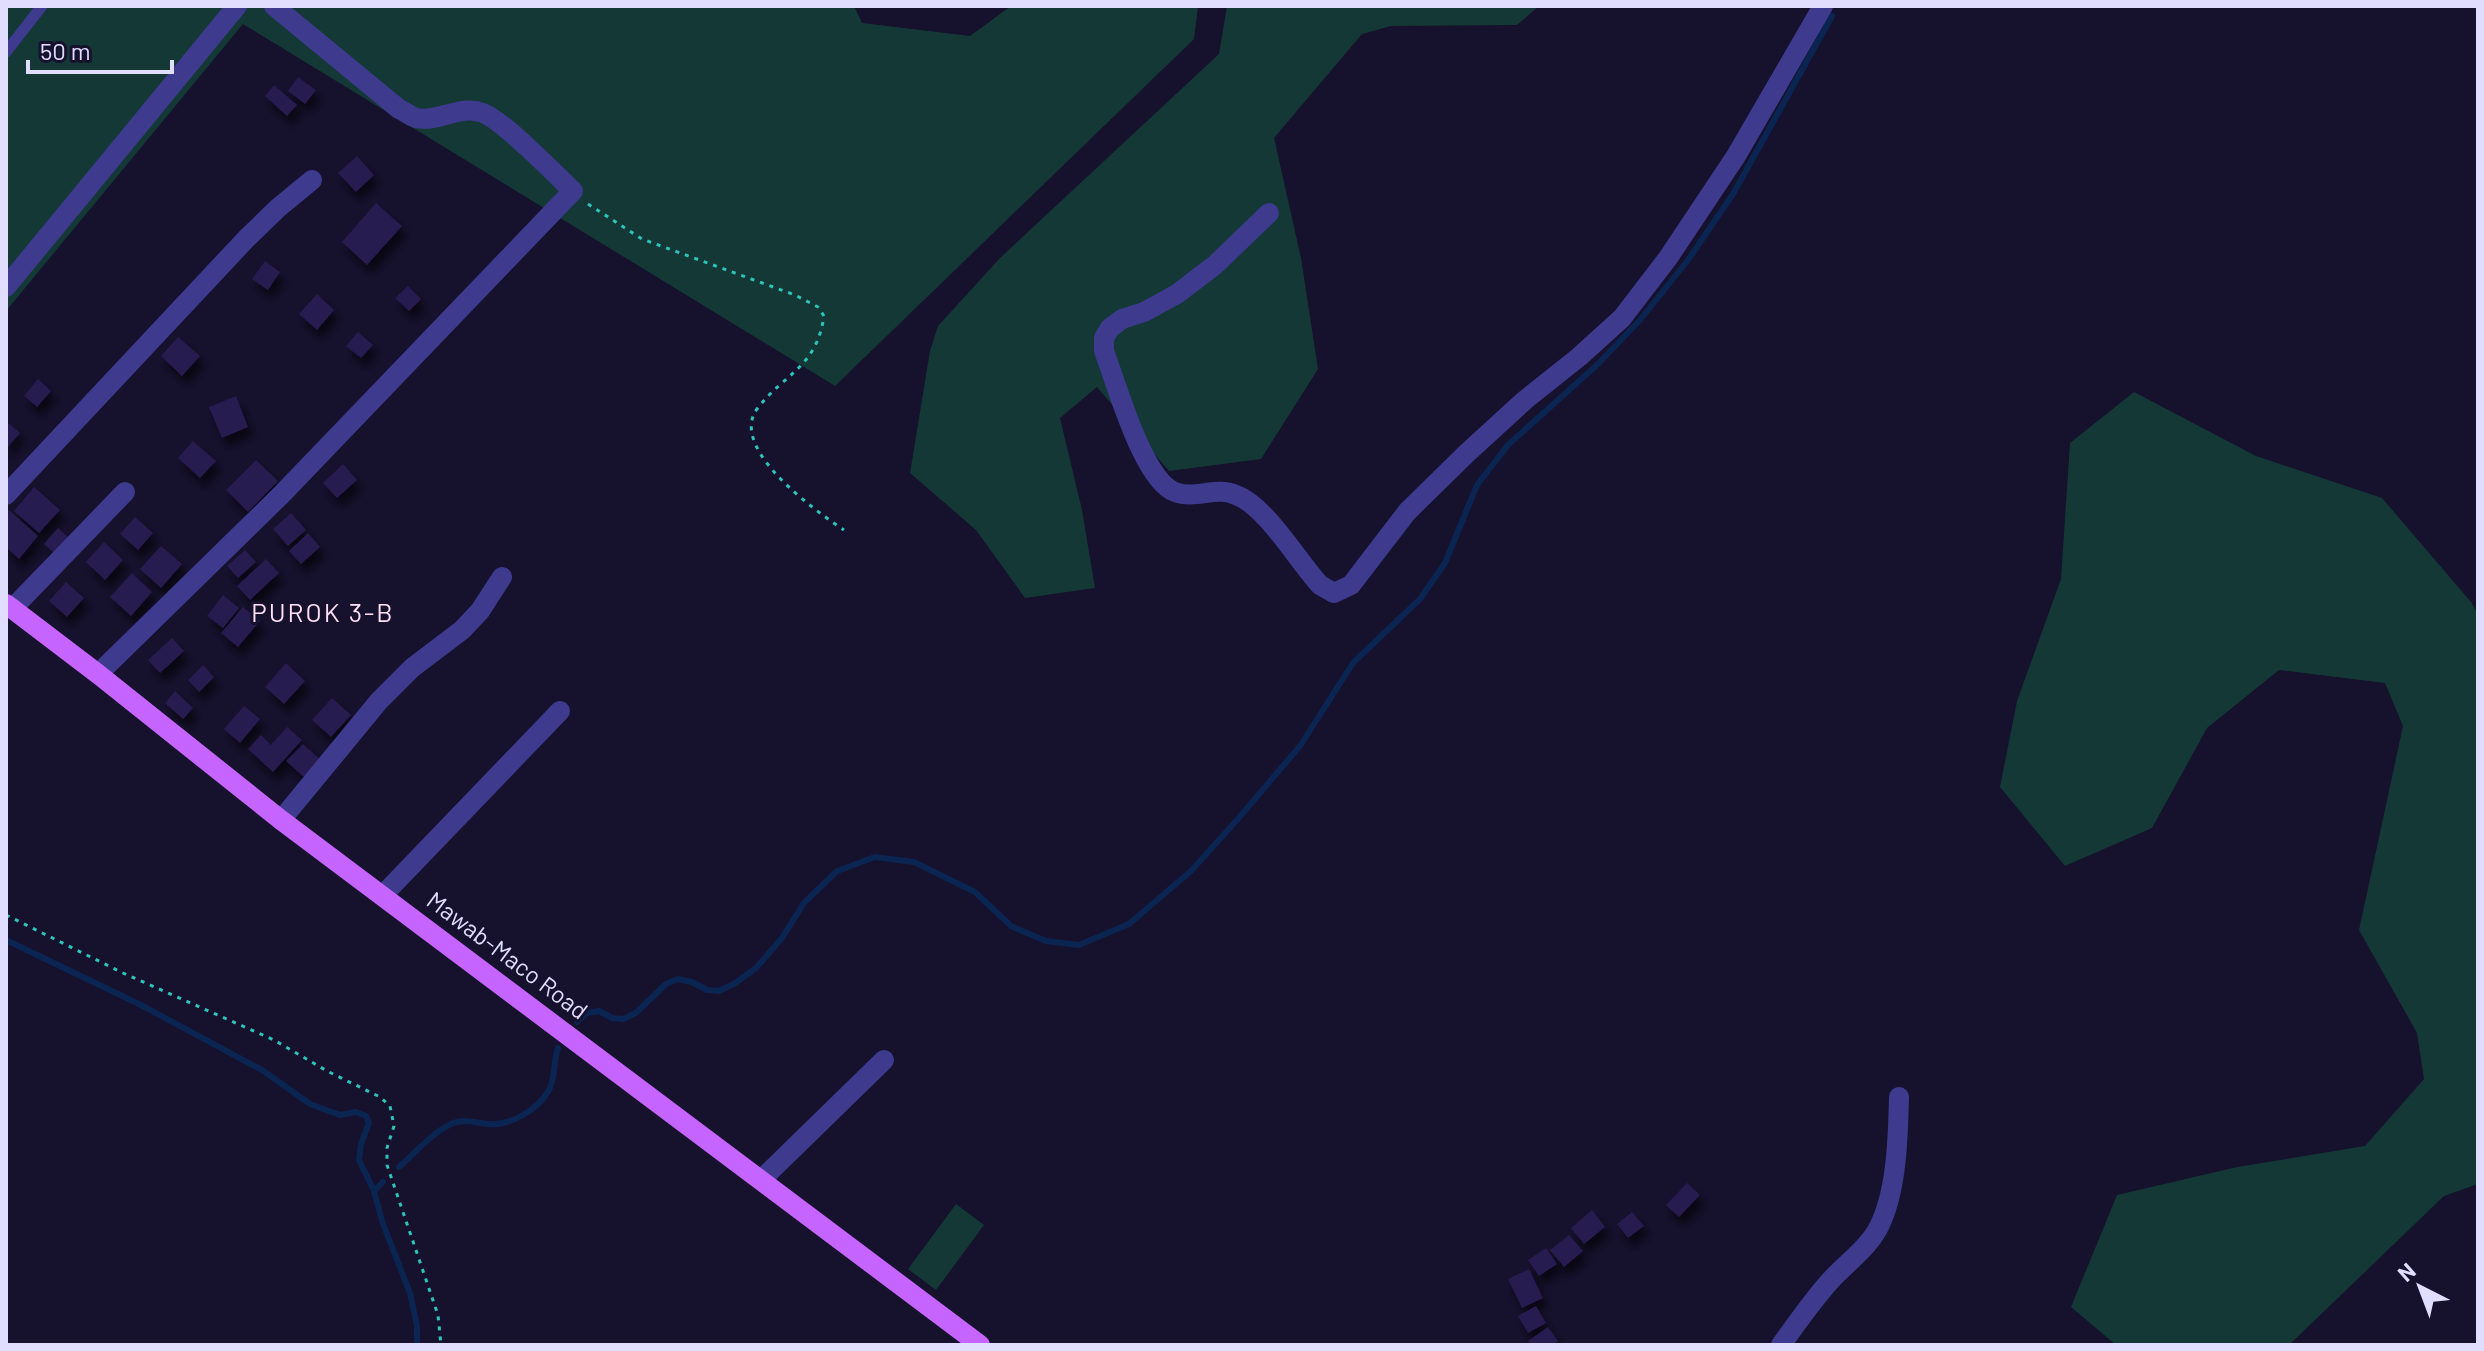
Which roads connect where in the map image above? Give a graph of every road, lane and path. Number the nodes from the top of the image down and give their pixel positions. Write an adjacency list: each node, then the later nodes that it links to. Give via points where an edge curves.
1 (42, 6): 5 (lane)
2 (237, 6): 9 (street)
3 (274, 6): 7 (street, via 399,109 416,118 482,112)
4 (1823, 6): 8 (street, via 1736,156 1622,318 1466,454 1407,512 1351,585 1334,593 1320,585 1254,506 1216,491 1195,496 1173,492 1159,481 1144,460 1104,351 1110,328 1177,294)
5 (6, 52)
6 (312, 180): 11 (street, via 228,257)
7 (573, 191): 12 (path, via 642,239 818,307 824,316 816,346 756,410 753,441 792,491); 15 (street, via 282,494)
8 (1269, 213)
9 (6, 287)
10 (125, 492): 14 (street)
11 (6, 495)
12 (844, 530)
13 (502, 577): 17 (street, via 462,630 379,701)
14 (9, 606): 15 (main road, Mawab-Maco Road)
15 (98, 674): 17 (main road, Mawab-Maco Road)
16 (560, 711): 18 (street)
17 (281, 820): 18 (main road, Mawab-Maco Road)
18 (383, 895): 22 (main road, Mawab-Maco Road)
19 (6, 915): 23 (path, via 274,1040 390,1106 394,1126 387,1165 438,1315)
20 (884, 1060): 22 (street)
21 (1899, 1097): 25 (street, via 1898,1139 1882,1221)
22 (762, 1179): 24 (main road, Mawab-Maco Road)
23 (441, 1345)
24 (980, 1345)
25 (1781, 1345)

